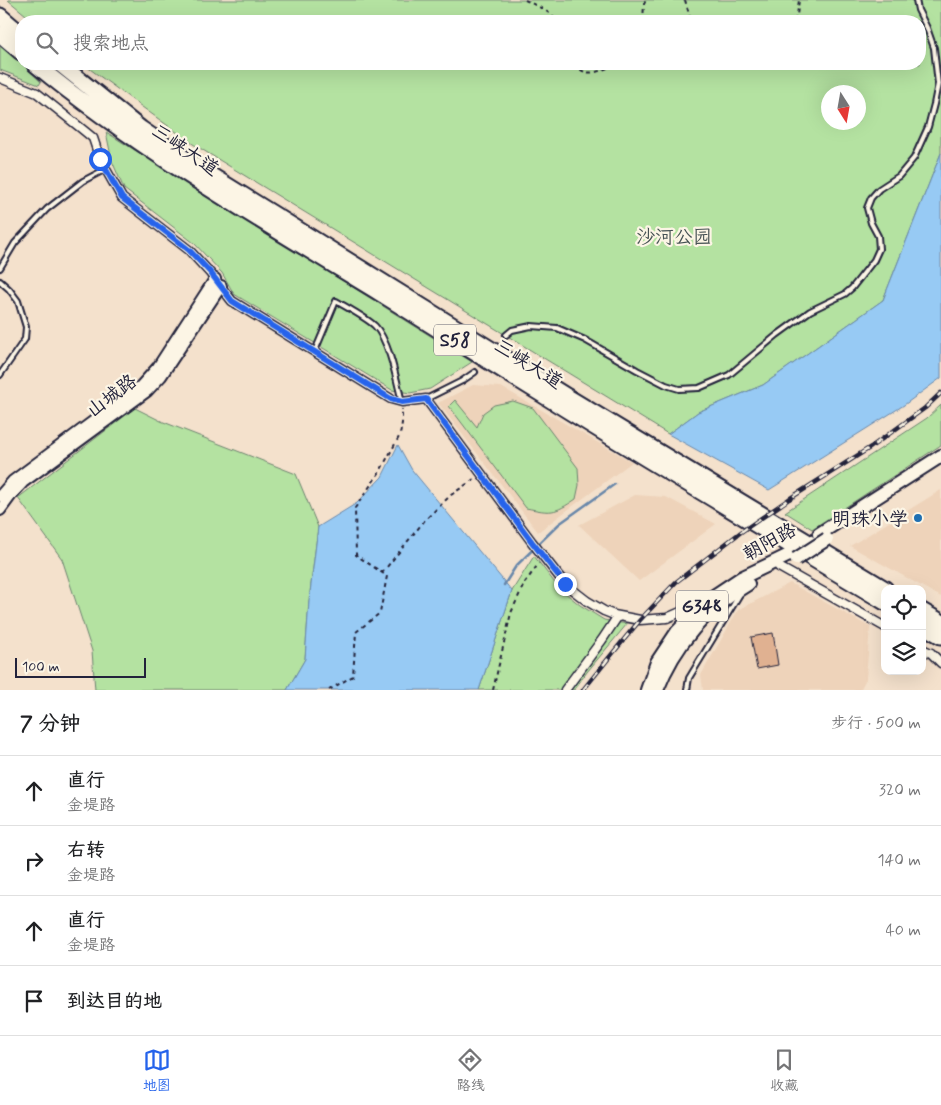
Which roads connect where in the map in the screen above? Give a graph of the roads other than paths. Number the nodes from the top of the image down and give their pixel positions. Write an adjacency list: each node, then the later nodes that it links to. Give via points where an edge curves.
1 (916, 0): 2 (lane)
2 (920, 15)
3 (0, 16): 5 (highway)
4 (926, 26): 15 (lane, via 934,48 938,84 928,127 914,158 899,176 871,198 867,208 878,236 879,249 874,260 845,294 804,315 729,374 699,388 679,390 666,385 557,328 531,326 512,330)
5 (15, 29)
6 (0, 34): 7 (highway)
7 (15, 47)
8 (43, 70): 31 (highway, 三峡大道 / S58, via 115,125 215,192)
9 (68, 70): 29 (highway, 三峡大道 / S58, via 190,162 566,396)
10 (0, 78): 11 (street, via 37,93 82,129 92,138)
11 (106, 169): 12 (lane, via 82,181 47,209 15,243); 14 (street, via 122,198 189,250)
12 (0, 268)
13 (0, 281): 18 (lane, via 18,301 26,327 25,339)
14 (218, 283): 16 (street, via 232,301); 23 (street, 山城路, via 141,386 13,481); 24 (street, 山城路, via 161,376 147,391 23,482)
15 (506, 336)
16 (314, 352): 20 (street, via 391,399); 20 (lane, via 336,301 374,324 381,334 394,367)
17 (475, 372): 19 (lane)
18 (0, 374)
19 (426, 399): 20 (street); 33 (street, via 565,584 587,601)
20 (402, 402)
21 (941, 456): 25 (main road, 朝阳路 / G348)
22 (941, 466): 25 (main road, 朝阳路 / G348)
23 (0, 496)
24 (0, 510)
25 (823, 536): 26 (main road, 朝阳路 / G348)
26 (793, 557): 27 (main road, 朝阳路 / G348); 30 (main road, 朝阳路 / G348, via 741,578)
27 (779, 567): 28 (main road, 朝阳路 / G348); 35 (street)
28 (745, 586): 42 (main road, 朝阳路 / G348, via 714,607 684,639 664,670); 43 (lane, via 690,678)
29 (881, 587)
30 (708, 600): 33 (street, via 667,618 640,620); 41 (main road, 朝阳路 / G348, via 677,632 658,662)
31 (881, 600)
32 (926, 613): 34 (highway)
33 (618, 616): 40 (street)
34 (941, 622)
35 (881, 625)
36 (926, 627): 37 (highway)
37 (941, 636)
38 (926, 650): 39 (street)
39 (941, 663)
40 (565, 690)
41 (647, 690)
42 (657, 690)
43 (687, 690)

